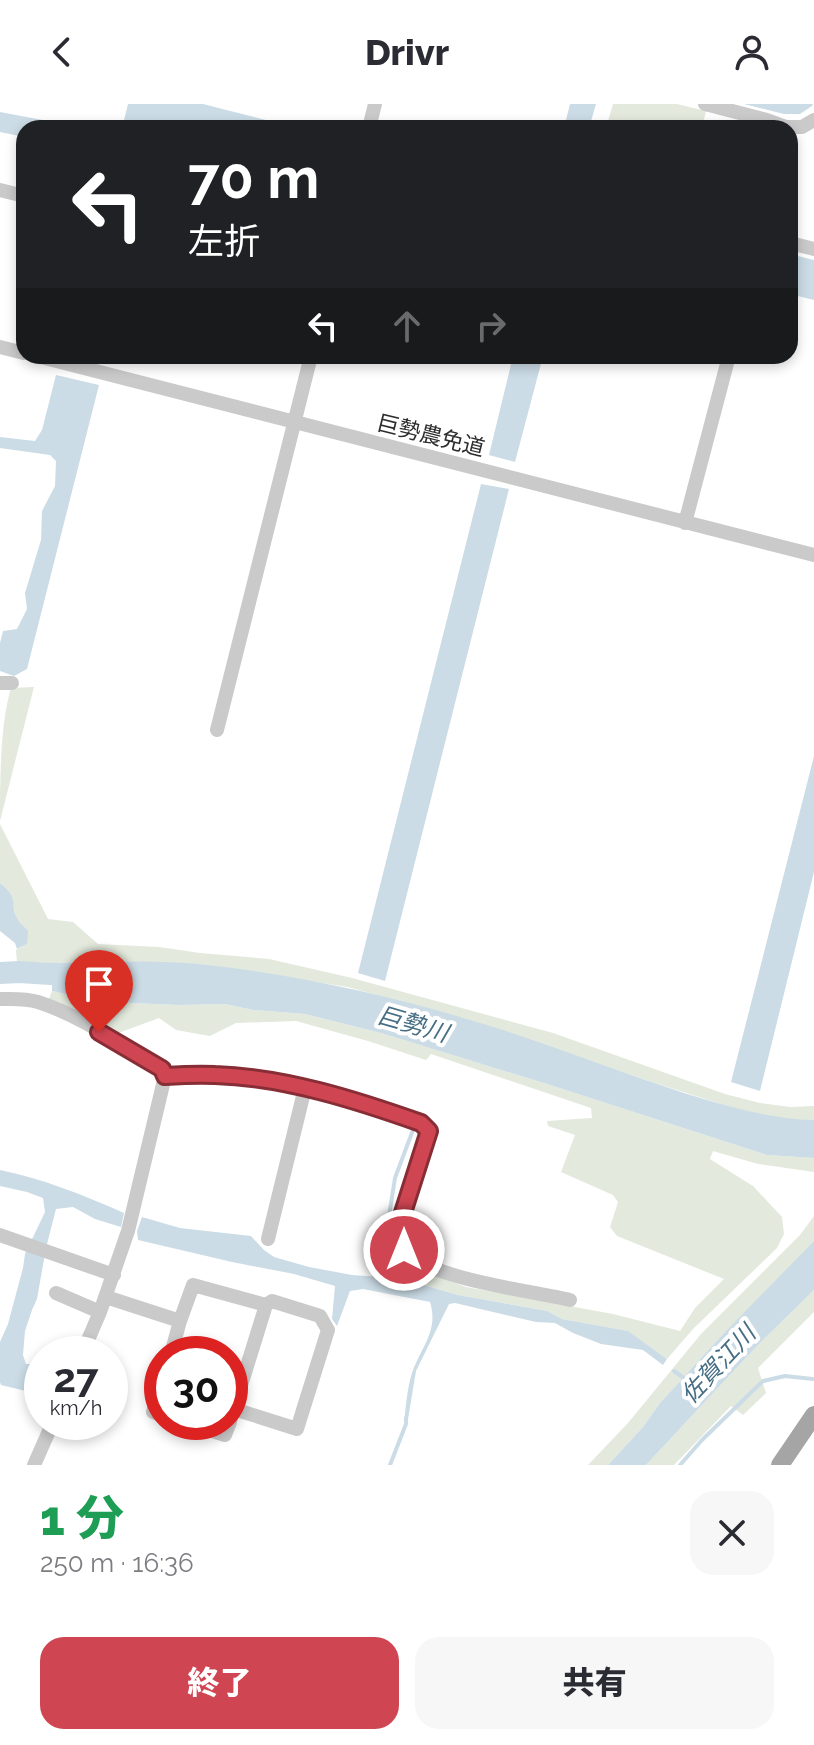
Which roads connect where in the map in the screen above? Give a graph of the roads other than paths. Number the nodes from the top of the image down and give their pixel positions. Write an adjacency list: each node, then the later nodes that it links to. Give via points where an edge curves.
1 (705, 104): 2 (street)
2 (767, 120)
3 (68, 364): 6 (street, 巨勢農免道)
4 (309, 364): 6 (street)
5 (727, 364): 7 (street)
6 (294, 423): 7 (street, 巨勢農免道); 9 (street)
7 (685, 523): 8 (street, 巨勢農免道)
8 (814, 555)
9 (217, 730)
10 (0, 999): 11 (street, via 38,1002 78,1020 162,1069)
11 (165, 1076): 12 (street, via 216,1075); 15 (street)
12 (305, 1088): 14 (street); 18 (street, via 421,1123 429,1131 400,1222 404,1250 415,1260 464,1279)
13 (0, 1235): 15 (street)
14 (268, 1239)
15 (114, 1275): 17 (street)
16 (56, 1293): 20 (street)
17 (106, 1297): 20 (street); 21 (street)
18 (570, 1300)
19 (266, 1305): 21 (street, via 193,1285); 24 (street); 26 (street, via 272,1301 320,1316 328,1330 297,1429)
20 (100, 1312): 22 (street)
21 (180, 1321): 23 (street)
22 (90, 1336)
23 (176, 1336)
24 (248, 1363)
25 (814, 1415): 29 (main road)
26 (248, 1420)
27 (45, 1440): 28 (street)
28 (34, 1465)
29 (780, 1465)

